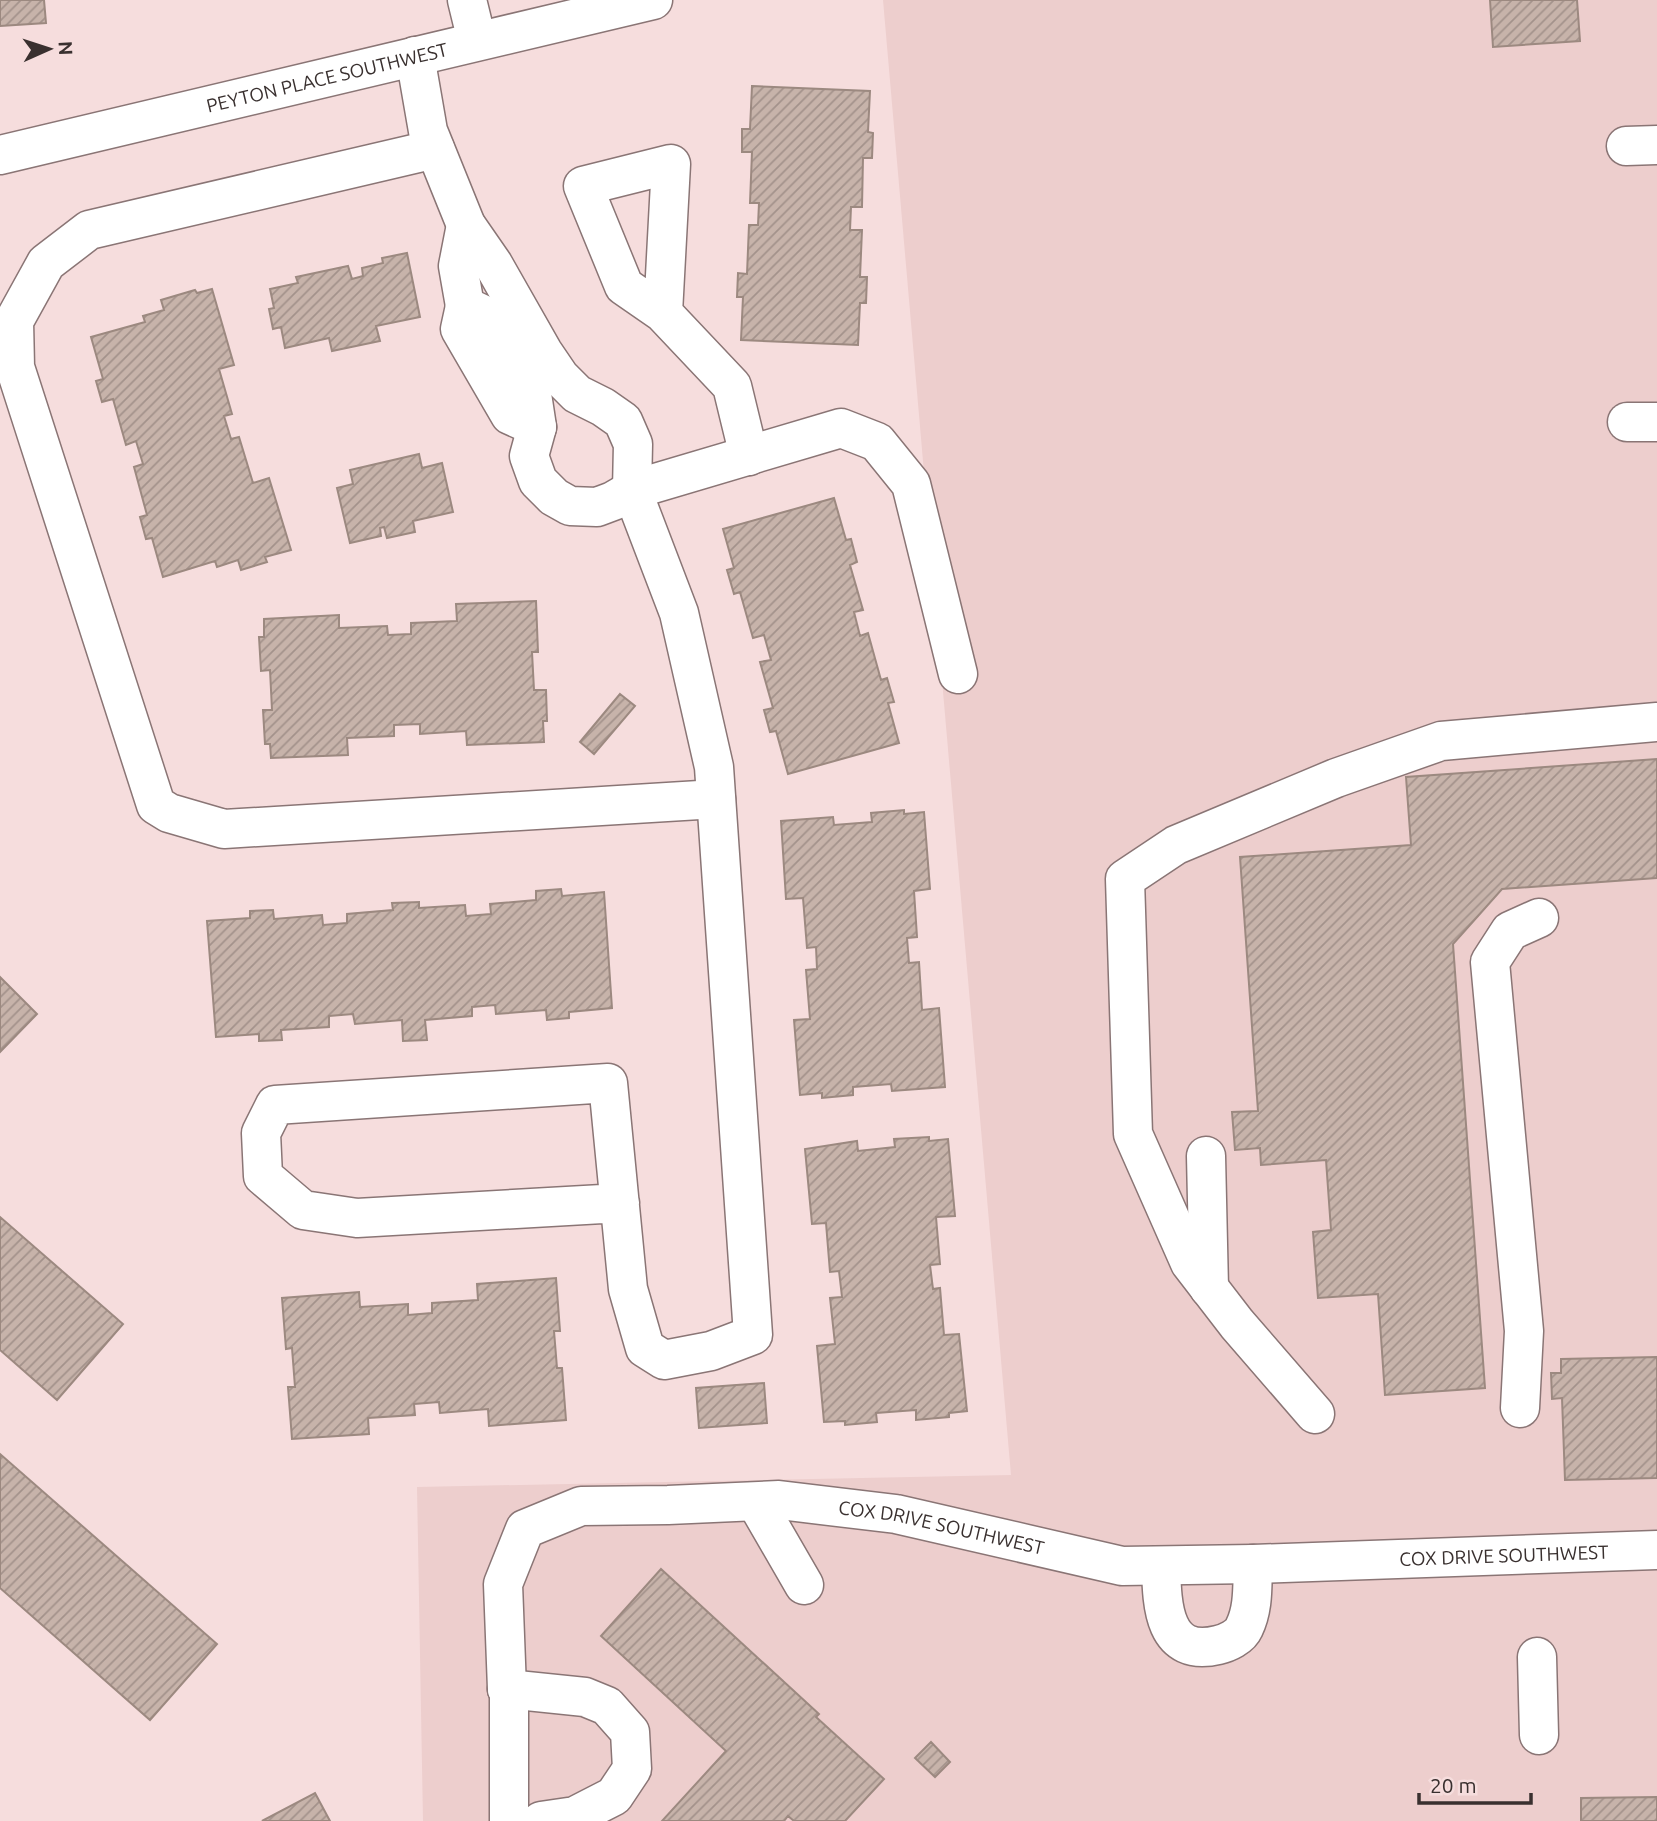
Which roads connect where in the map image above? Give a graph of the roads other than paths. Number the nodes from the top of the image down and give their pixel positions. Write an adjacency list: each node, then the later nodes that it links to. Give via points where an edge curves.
1 (467, 0): 3 (street)
2 (653, 0): 3 (street, PEYTON PLACE SOUTHWEST)
3 (477, 41): 4 (street, PEYTON PLACE SOUTHWEST)
4 (415, 56): 5 (street); 6 (street, PEYTON PLACE SOUTHWEST)
5 (435, 149): 7 (street); 15 (street, via 89,230 46,263 14,321 15,367 156,805 224,829)
6 (0, 155)
7 (466, 225): 9 (street, via 493,264); 9 (street, via 458,266 465,306 460,329)
8 (663, 313): 11 (street, via 732,386)
9 (502, 341): 10 (street); 10 (street, via 510,415)
10 (543, 399): 12 (street, via 577,394 623,421 633,444); 12 (street, via 529,456 538,481 570,506 597,507)
11 (749, 456): 12 (street); 13 (street, via 841,428 877,442 911,484)
12 (632, 490): 15 (street, via 679,613 714,767)
13 (958, 674)
14 (1657, 722): 19 (street, via 1441,741 1336,778 1176,845 1125,879 1133,1134 1190,1263)
15 (716, 799): 18 (street, via 753,1335 711,1351 664,1360 645,1348 628,1289)
16 (1539, 918): 20 (street, via 1510,931 1490,962 1524,1331)
17 (1206, 1156): 19 (street)
18 (620, 1203): 18 (street, via 608,1083 275,1105 261,1133 263,1176 303,1210 357,1218)
19 (1209, 1288): 21 (street)
20 (1520, 1408)
21 (1315, 1414)
22 (756, 1502): 25 (street, COX DRIVE SOUTHWEST, via 779,1500 897,1514 1122,1566); 26 (street); 28 (street, COX DRIVE SOUTHWEST, via 581,1506 525,1529 503,1584)
23 (1657, 1550): 24 (street, COX DRIVE SOUTHWEST)
24 (1253, 1564): 25 (street, COX DRIVE SOUTHWEST); 25 (street, via 1251,1606 1243,1631 1227,1643 1207,1647 1184,1644 1171,1631 1162,1602)
25 (1161, 1566)
26 (804, 1585)
27 (1537, 1657): 29 (street)
28 (507, 1689): 30 (street, COX DRIVE SOUTHWEST); 31 (street, via 585,1697 607,1706 630,1732 632,1769 614,1796 575,1816)
29 (1539, 1735)
30 (509, 1821)
31 (541, 1821)

